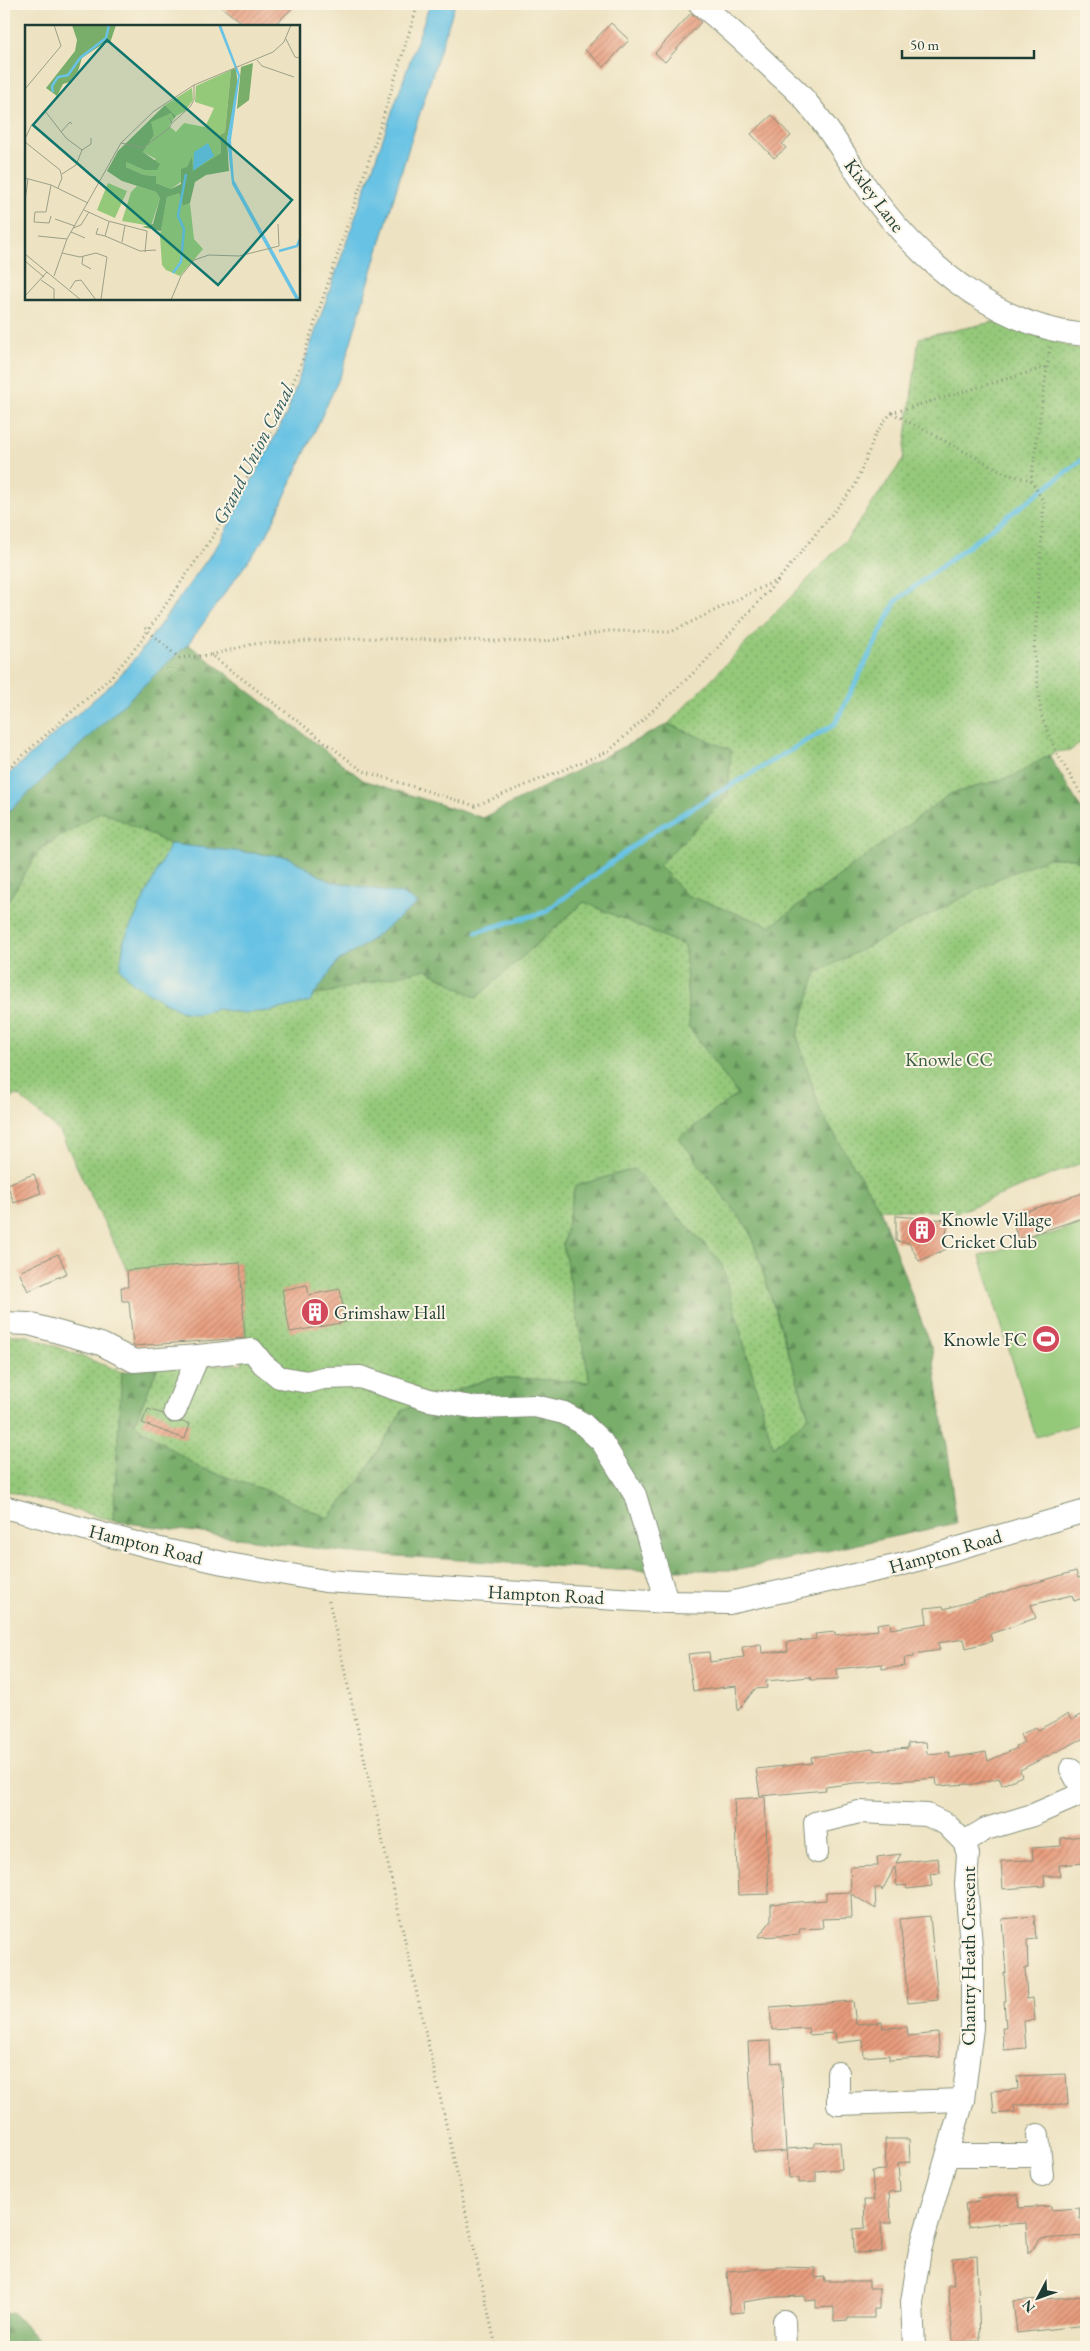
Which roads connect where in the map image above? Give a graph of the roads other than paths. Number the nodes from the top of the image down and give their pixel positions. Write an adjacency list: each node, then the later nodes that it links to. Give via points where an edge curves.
1 (700, 4): 2 (street, Kixley Lane, via 739,35 808,104 880,206 924,256 966,290 1020,319)
2 (1086, 335)
3 (4, 1323): 4 (street, via 28,1324 101,1344 134,1361)
4 (198, 1356): 5 (street); 8 (street, via 252,1350 279,1377 308,1382 323,1378 360,1377 429,1400 478,1408 534,1406 564,1413 582,1423 602,1442 635,1495)
5 (176, 1411)
6 (4, 1507): 8 (street, Hampton Road, via 147,1546 325,1581)
7 (1086, 1511): 8 (street, Hampton Road, via 900,1565 729,1603)
8 (667, 1602)
9 (1071, 1769): 10 (street, Chantry Heath Crescent)
10 (1085, 1792): 11 (street, Chantry Heath Crescent, via 1032,1815 986,1829)
11 (964, 1842): 12 (street, Chantry Heath Crescent, via 946,1824 928,1815 859,1812 815,1823); 14 (street, Chantry Heath Crescent, via 968,1854 966,1884 972,1966 972,2028)
12 (817, 1852)
13 (838, 2073): 14 (street, via 838,2104)
14 (963, 2100): 15 (street, Chantry Heath Crescent)
15 (948, 2155): 16 (street); 19 (street, Chantry Heath Crescent, via 920,2250 912,2302)
16 (1040, 2155)
17 (784, 2321): 18 (street)
18 (785, 2347)
19 (914, 2347)

